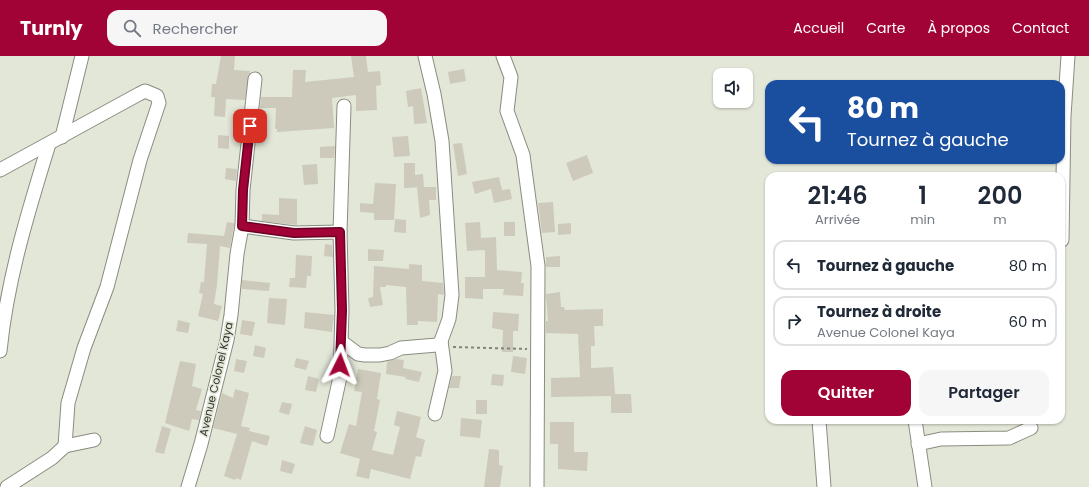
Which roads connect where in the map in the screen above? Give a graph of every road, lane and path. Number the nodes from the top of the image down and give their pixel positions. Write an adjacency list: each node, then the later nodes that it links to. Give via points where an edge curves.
1 (82, 56): 8 (street)
2 (425, 56): 13 (street, via 442,142 452,295 449,319)
3 (504, 56): 15 (street, via 511,77 507,111 523,155 538,266)
4 (1068, 56): 6 (street)
5 (255, 79): 11 (street, Avenue Colonel Kaya, via 243,190)
6 (1065, 101)
7 (344, 106): 12 (street)
8 (62, 137): 9 (street); 24 (street, via 145,91 157,96 159,102 140,160 109,280 84,348 68,403)
9 (49, 144): 10 (street); 16 (street, via 11,278)
10 (0, 170)
11 (242, 226): 12 (street, via 294,233); 27 (street, Avenue Colonel Kaya, via 227,340)
12 (340, 232): 14 (street)
13 (441, 341): 14 (street, via 432,347 401,348 380,355 358,354); 15 (path, via 452,347); 17 (street, via 445,371)
14 (342, 342): 21 (street, via 340,377)
15 (538, 350): 28 (street)
16 (0, 351)
17 (435, 414)
18 (819, 424): 29 (street)
19 (916, 424): 23 (street)
20 (1031, 428): 23 (street, via 1009,438 941,439)
21 (327, 436)
22 (94, 440): 24 (street)
23 (918, 444): 30 (street)
24 (65, 446): 25 (street)
25 (27, 481): 26 (street)
26 (7, 487)
27 (188, 487)
28 (537, 487)
29 (824, 487)
30 (925, 487)

